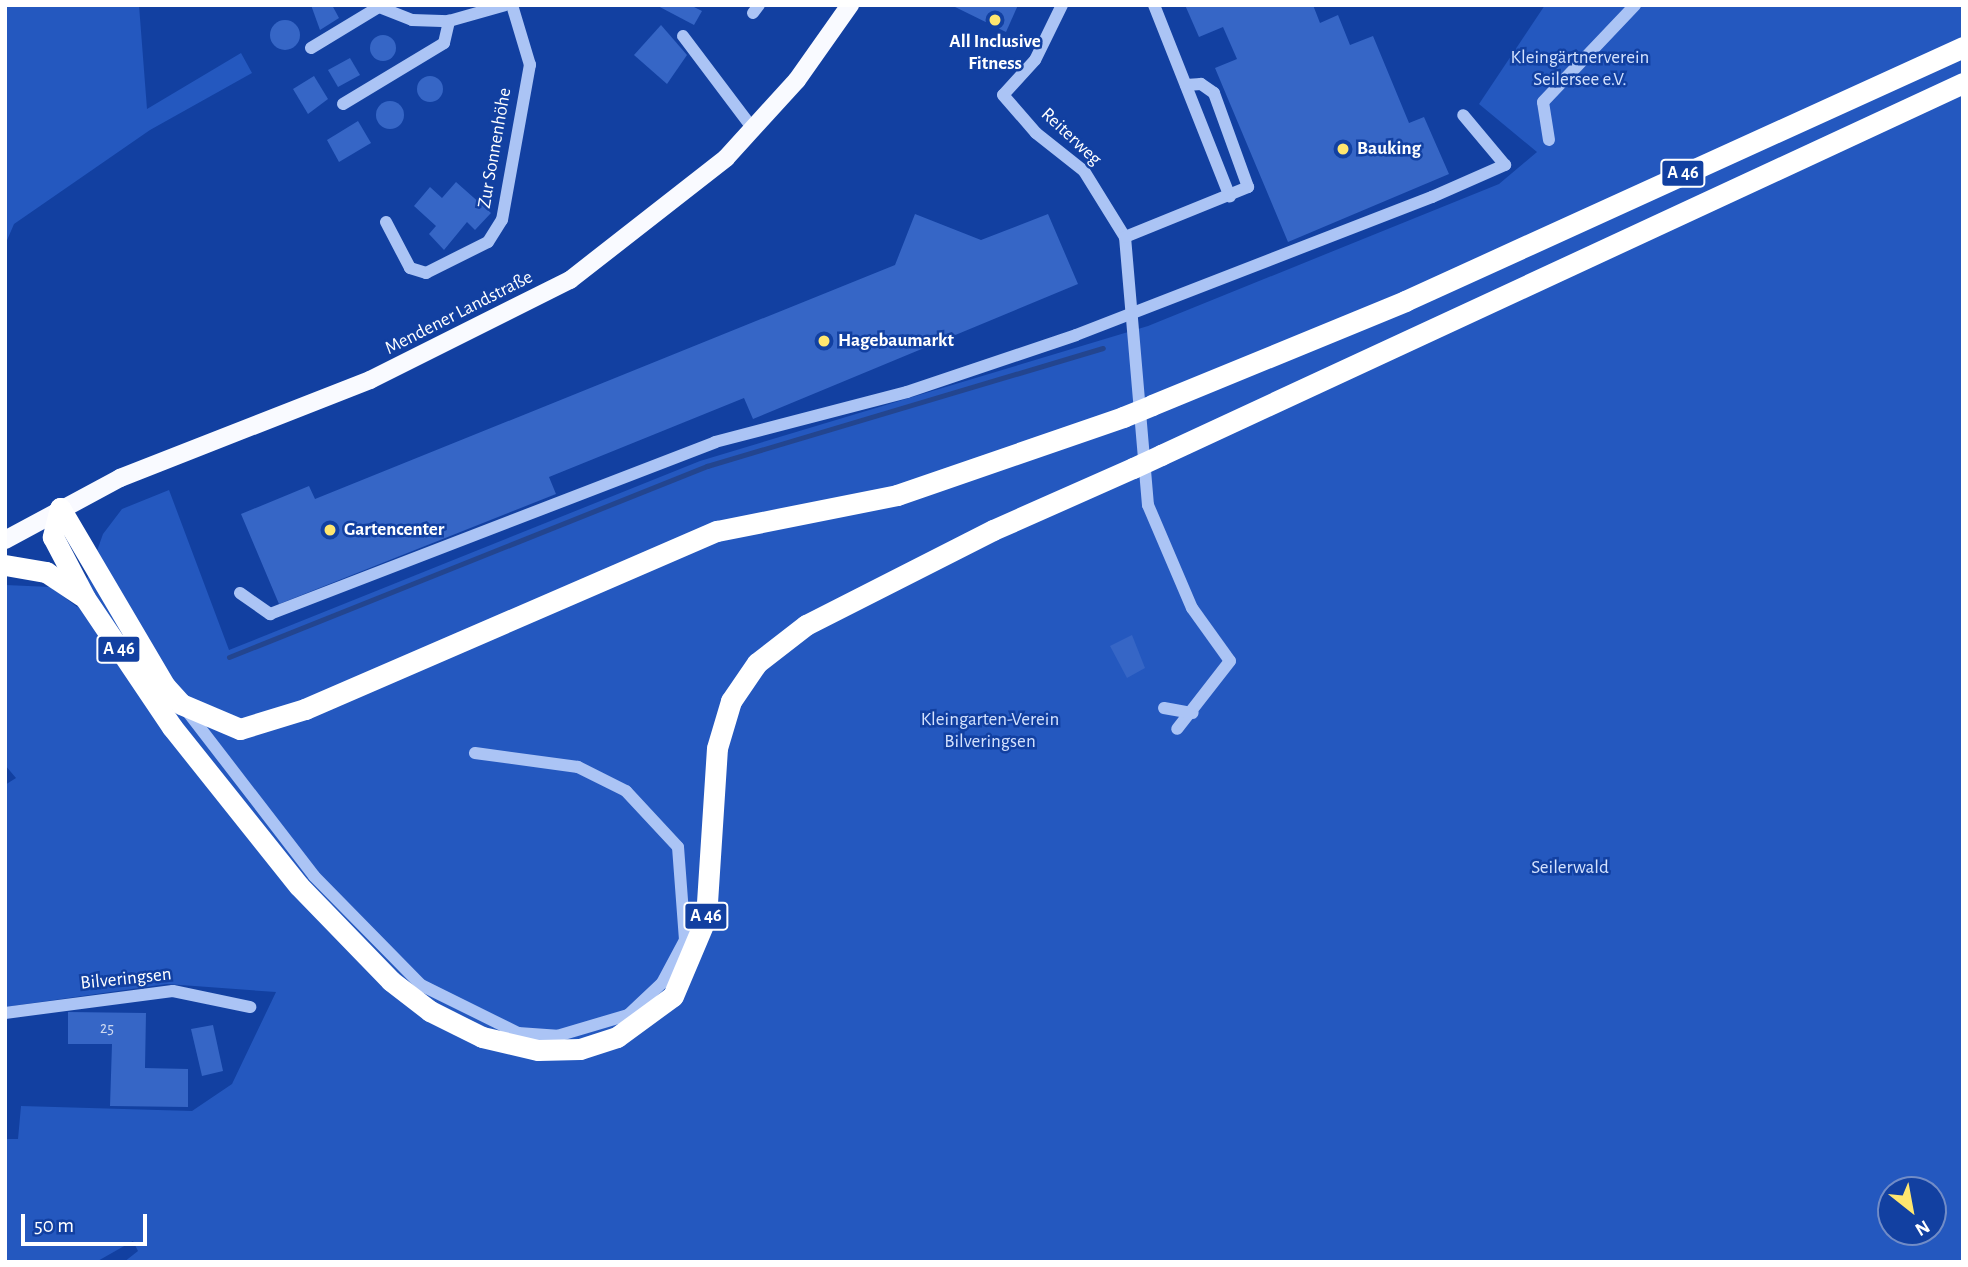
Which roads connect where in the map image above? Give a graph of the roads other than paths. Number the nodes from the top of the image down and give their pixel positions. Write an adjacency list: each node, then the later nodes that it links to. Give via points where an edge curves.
1 (505, 5): 8 (street)
2 (513, 5): 19 (street, Zur Sonnenhöhe, via 530,65 502,220 488,242 426,273 410,268)
3 (850, 5): 16 (main road, Mendener Landstraße)
4 (1062, 5): 20 (street, Reiterweg, via 1035,60 1003,95 1036,133 1084,171)
5 (1154, 5): 13 (street)
6 (1635, 5): 17 (street, via 1543,102)
7 (376, 7): 8 (street, via 412,20); 11 (street)
8 (449, 21): 14 (street, via 444,43)
9 (683, 36): 16 (street)
10 (1963, 47): 27 (highway, A 46, bridge, via 1405,301 1123,417 897,495 717,531 273,722 240,729)
11 (311, 48)
12 (1963, 83): 33 (highway, A 46, bridge, via 993,530 806,625 757,663 731,701 717,748 706,918 693,958 673,996 617,1037 579,1049 538,1050 482,1037 430,1011 391,981)
13 (1186, 85): 18 (street); 18 (street, via 1201,84 1214,93 1229,121 1248,177 1248,187)
14 (343, 104)
15 (1463, 115): 21 (street, via 1506,165)
16 (752, 129): 22 (main road, Mendener Landstraße, via 678,201 570,280 370,380 120,478)
17 (1549, 140)
18 (1230, 197): 20 (street)
19 (386, 222)
20 (1125, 237): 21 (street, Reiterweg)
21 (1133, 313): 25 (street, via 907,392 715,442 270,614); 29 (street, Reiterweg, via 1148,505 1192,608 1230,661)
22 (60, 508): 23 (main road, Mendener Landstraße); 26 (highway, A 46, via 53,537); 27 (highway, A 46)
23 (5, 540)
24 (5, 565): 26 (highway, A 46, via 46,572)
25 (240, 593)
26 (85, 598): 32 (highway, A 46)
27 (181, 704): 32 (street)
28 (1164, 709): 29 (street)
29 (1193, 713): 30 (street)
30 (1177, 729)
31 (475, 753): 33 (street, via 578,767 626,791 678,847 685,940 662,983 628,1015 557,1036 518,1032 479,1018 421,985)
32 (222, 774): 33 (highway, A 46)
33 (306, 881)
34 (250, 1007): 35 (street, Bilveringsen, via 173,990)
35 (5, 1013)

